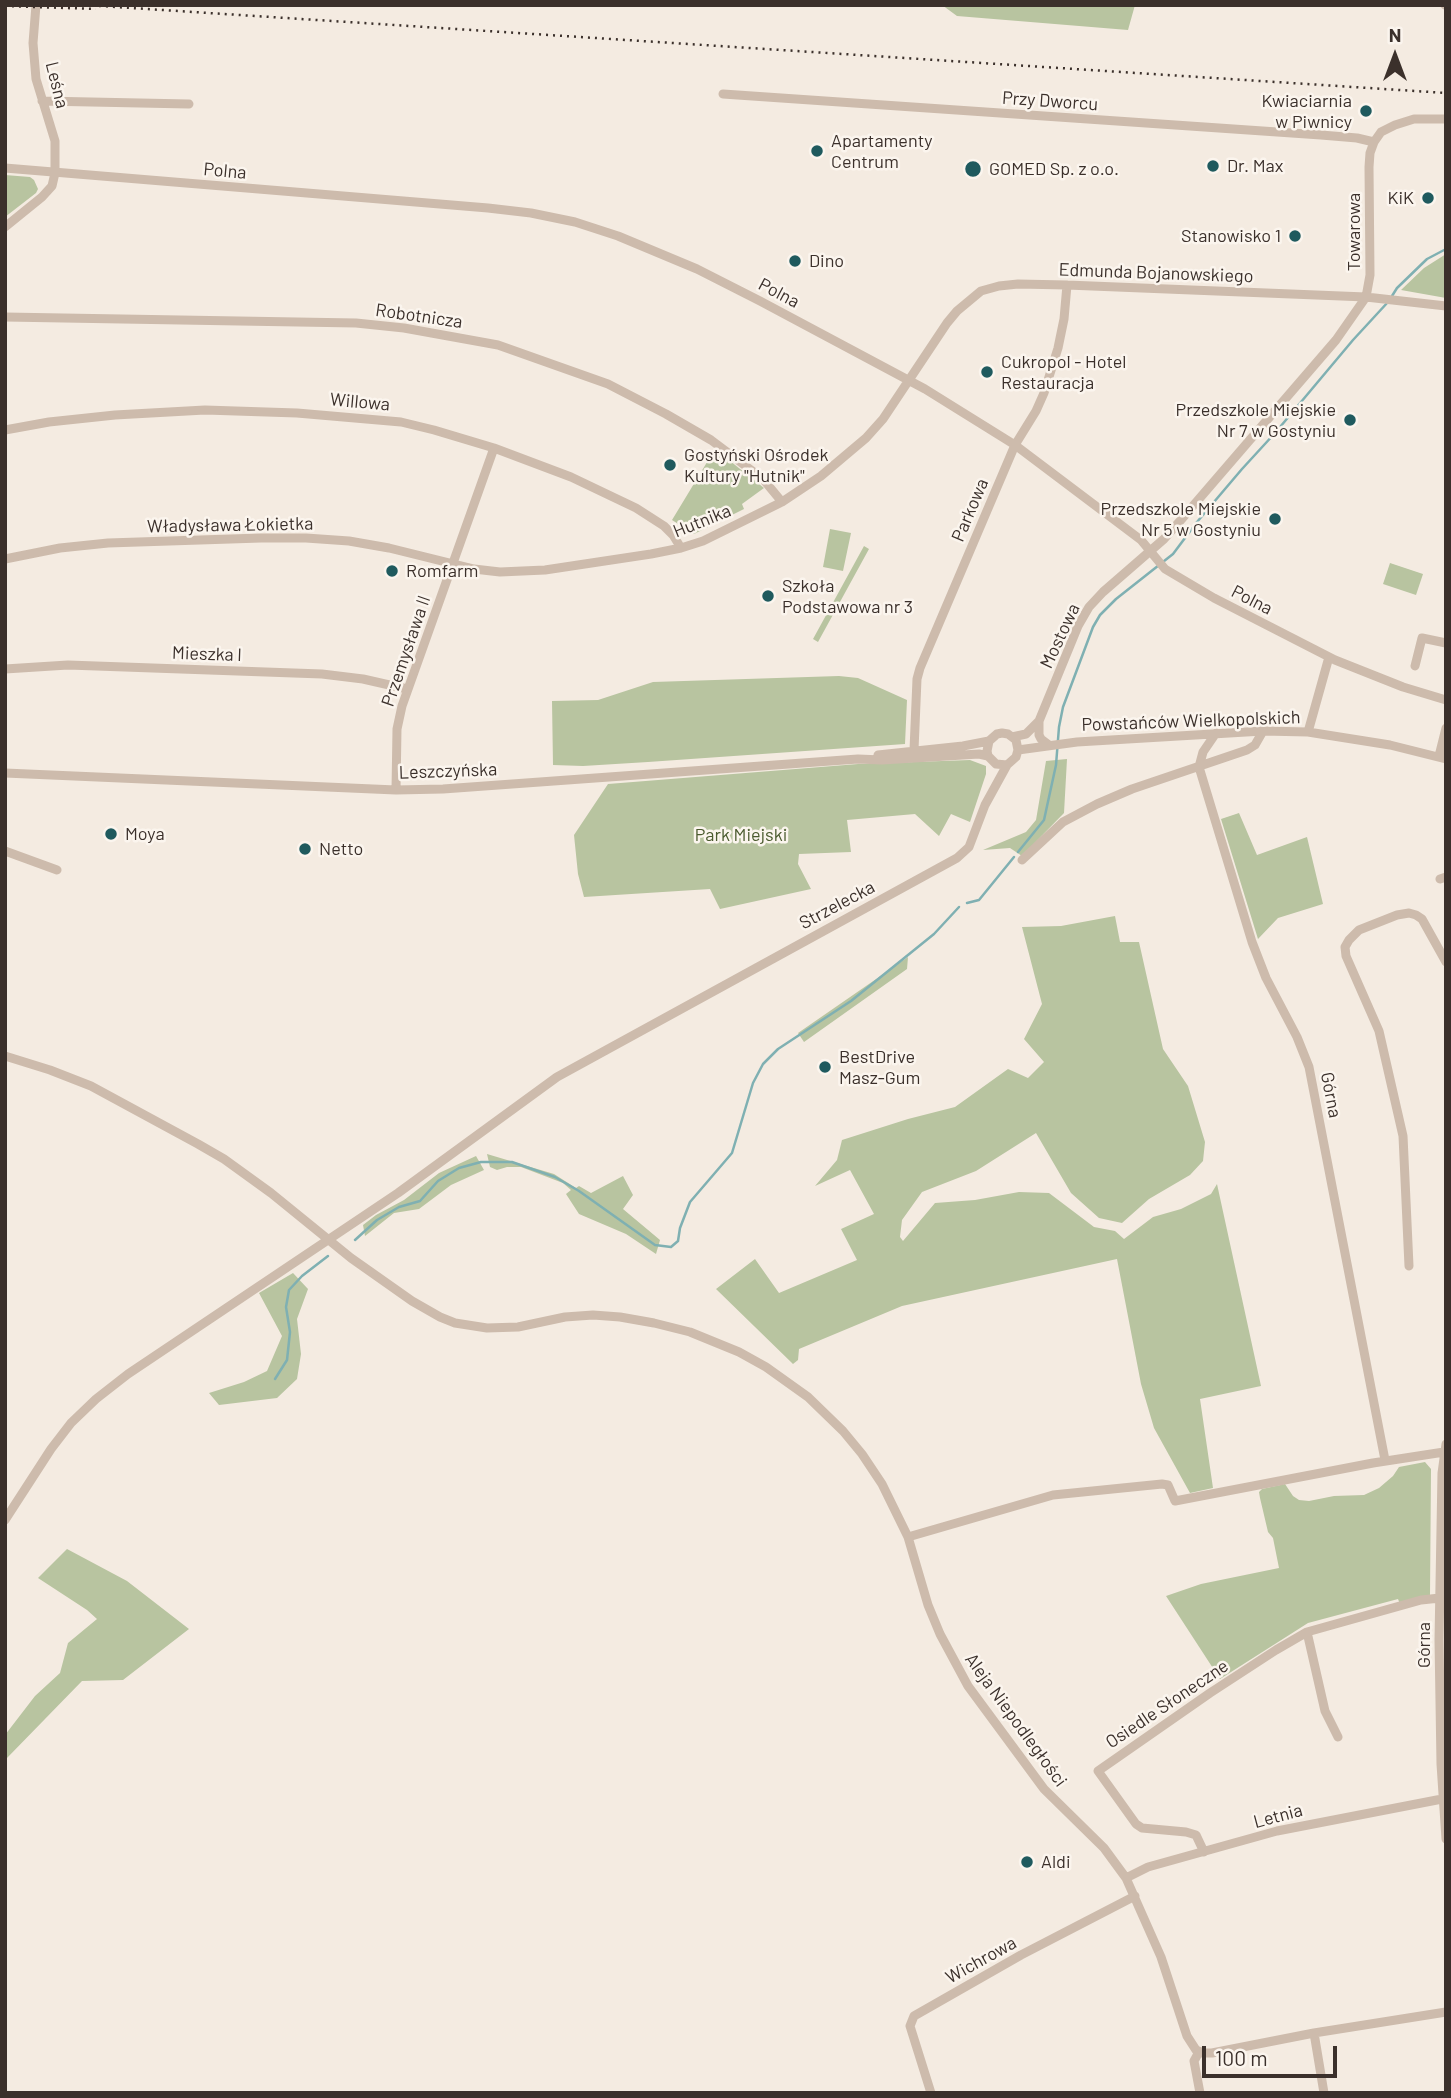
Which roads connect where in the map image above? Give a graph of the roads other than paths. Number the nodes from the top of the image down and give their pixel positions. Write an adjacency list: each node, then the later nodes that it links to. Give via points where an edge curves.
1 (36, 5): 3 (street, Leśna, via 34,60)
2 (723, 94): 6 (street, Przy Dworcu)
3 (42, 101): 4 (street); 8 (street, Leśna, via 55,141)
4 (189, 104)
5 (1446, 119): 6 (street, via 1414,119 1395,125)
6 (1374, 142): 11 (street, Towarowa, via 1369,167)
7 (5, 168): 8 (street, Polna)
8 (55, 173): 9 (street, via 52,186 42,197); 14 (street, Polna, via 488,208 575,222 697,269)
9 (5, 227)
10 (1067, 285): 11 (street, Edmunda Bojanowskiego); 14 (street, Edmunda Bojanowskiego, via 1018,284 981,292 947,323); 16 (street, Parkowa, via 1051,372 1036,411)
11 (1366, 298): 12 (street, Edmunda Bojanowskiego); 20 (street, Mostowa, via 1336,340)
12 (1446, 306)
13 (5, 317): 18 (street, Robotnicza, via 356,323 498,345 608,384 666,414 763,479)
14 (910, 380): 16 (street, Polna); 18 (street, Hutnika, via 866,438)
15 (5, 430): 17 (street, Willowa, via 115,415 205,410 297,413 401,422)
16 (1015, 445): 20 (street, Polna); 38 (street, Parkowa, via 925,654 917,679)
17 (494, 448): 19 (street, Willowa, via 634,506 664,526); 22 (street, Przemysława II)
18 (782, 502): 19 (street, Hutnika)
19 (681, 548): 22 (street, Hutnika, via 522,572)
20 (1153, 553): 24 (street, Polna, via 1166,569 1214,598); 29 (street, Mostowa, via 1089,607)
21 (5, 559): 22 (street, Władysława Łokietka, via 108,543 306,538 389,548)
22 (453, 564): 27 (street, Przemysława II)
23 (1446, 643): 25 (street, via 1422,638)
24 (1329, 657): 28 (street, Polna); 32 (street)
25 (1415, 666)
26 (5, 669): 27 (street, Mieszka I, via 68,665 322,674)
27 (407, 689): 47 (street, Przemysława II, via 397,729)
28 (1446, 700)
29 (1039, 721): 35 (street, via 1026,734); 37 (street, via 1039,735)
30 (1446, 728): 41 (street)
31 (1263, 731): 32 (street, Powstańców Wielkopolskich); 34 (street, Powstańców Wielkopolskich); 45 (street, via 1247,750)
32 (1308, 732): 41 (street, Powstańców Wielkopolskich)
33 (1193, 733): 34 (street, Powstańców Wielkopolskich); 37 (street, Powstańców Wielkopolskich); 40 (street)
34 (1216, 733): 40 (street)
35 (1012, 737): 36 (street, via 1002,733); 39 (street)
36 (989, 741): 38 (street, Leszczyńska); 43 (street, via 986,751)
37 (1049, 745): 39 (street, Powstańców Wielkopolskich)
38 (914, 750): 42 (street, Leszczyńska)
39 (1018, 750): 44 (street)
40 (1203, 751): 45 (street)
41 (1443, 758)
42 (858, 759): 43 (street, Leszczyńska, via 979,754); 47 (street, Leszczyńska)
43 (990, 759): 44 (street); 48 (street, Strzelecka, via 992,776)
44 (1007, 765): 48 (street, Strzelecka)
45 (1199, 767): 50 (street, via 1132,789 1074,816); 57 (street, Górna, via 1252,942 1309,1066)
46 (5, 773): 47 (street, Leszczyńska)
47 (396, 790)
48 (985, 805): 54 (street, Strzelecka, via 970,847 957,859 557,1077)
49 (5, 851): 51 (street)
50 (1022, 860)
51 (57, 870)
52 (1446, 962): 55 (street, via 1422,919 1409,913 1359,930 1345,947 1379,1031 1403,1136)
53 (5, 1056): 54 (street, Aleja Niepodległości, via 77,1080 137,1109 224,1159)
54 (328, 1240): 58 (street, Strzelecka, via 96,1399 51,1449); 59 (street, Aleja Niepodległości, via 412,1301 455,1322 503,1328 584,1315 607,1316 690,1332 739,1352 780,1376 853,1443 882,1484)
55 (1409, 1266)
56 (1445, 1448): 57 (street); 60 (street, Górna)
57 (1385, 1460): 59 (street, via 1175,1501 1168,1485 1077,1492)
58 (5, 1520)
59 (908, 1537): 66 (street, Aleja Niepodległości, via 934,1619 968,1686 1044,1789 1097,1840)
60 (1440, 1598): 61 (street, Osiedle Słoneczne); 63 (street, Górna)
61 (1307, 1632): 62 (street, via 1325,1711); 65 (street, Osiedle Słoneczne, via 1098,1771 1136,1824 1196,1835)
62 (1338, 1737)
63 (1442, 1799): 64 (street, Górna); 65 (street, Letnia, via 1277,1831)
64 (1446, 1839)
65 (1204, 1852): 66 (street, Letnia)
66 (1126, 1878): 67 (street, Aleja Niepodległości)
67 (1135, 1896): 70 (street, Aleja Niepodległości, via 1167,1972 1188,2039); 71 (street, Wichrowa, via 914,2016 910,2026)
68 (1446, 2012): 69 (street)
69 (1314, 2033): 70 (street); 73 (street)
70 (1199, 2052): 72 (street, via 1194,2061)
71 (931, 2093)
72 (1200, 2093)
73 (1324, 2093)

